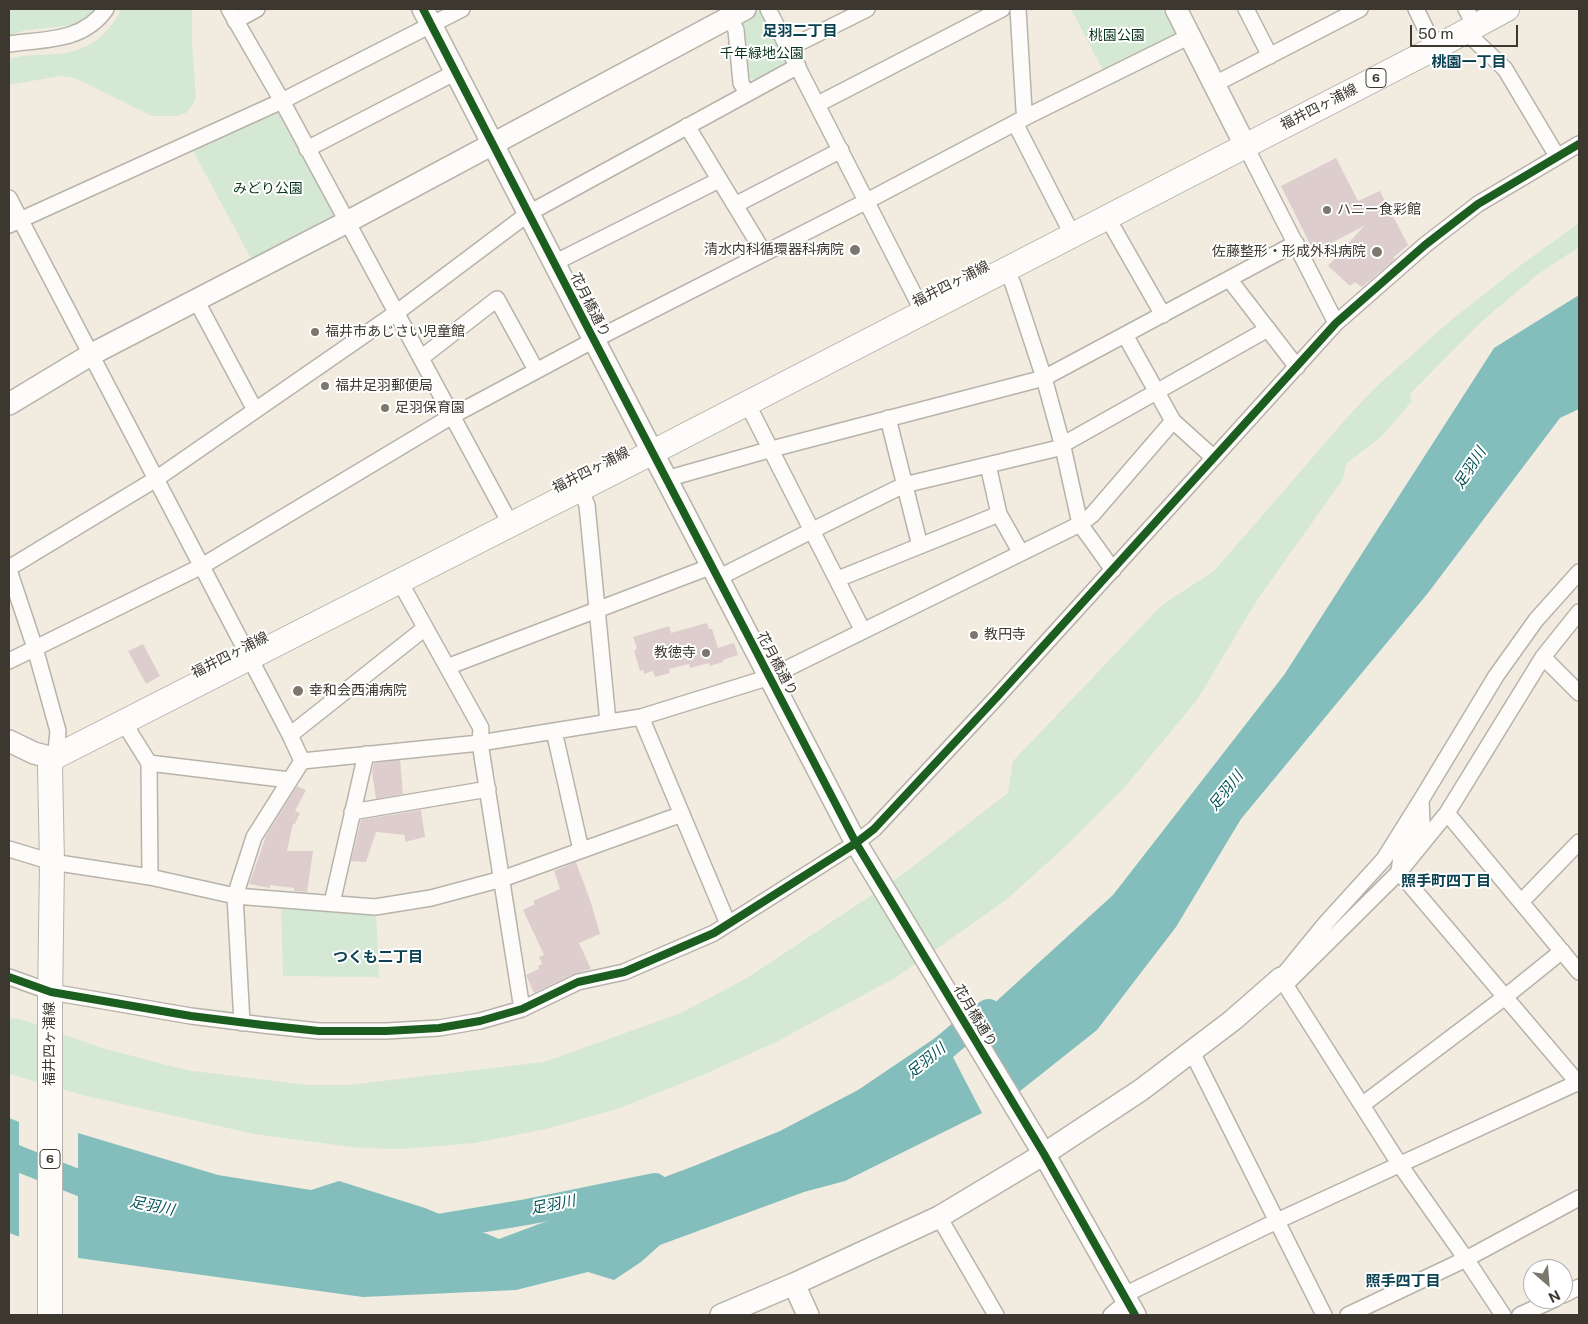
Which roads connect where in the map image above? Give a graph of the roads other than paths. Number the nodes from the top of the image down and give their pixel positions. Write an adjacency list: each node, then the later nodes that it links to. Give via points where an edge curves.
1 (106, 9): 18 (street, via 85,30 69,36)
2 (257, 9): 14 (street)
3 (462, 9): 15 (street)
4 (768, 9): 19 (street)
5 (867, 9): 19 (street)
6 (1002, 9): 27 (street)
7 (1018, 9): 28 (street, via 1024,110)
8 (1176, 9): 17 (street)
9 (1246, 9): 21 (street)
10 (1360, 9): 21 (street)
11 (1416, 9): 20 (street)
12 (1507, 9): 16 (main road, 福井四ヶ浦線 / 6)
13 (737, 13): 25 (street, via 742,83); 30 (street)
14 (232, 15): 26 (street)
15 (427, 17): 23 (street, 花月橋通り); 26 (street)
16 (1469, 22): 20 (main road, 福井四ヶ浦線 / 6); 35 (street, via 1505,69)
17 (1190, 36): 24 (street); 28 (street)
18 (9, 44)
19 (789, 48): 22 (street)
20 (1434, 48): 32 (main road, 福井四ヶ浦線 / 6)
21 (1270, 56): 24 (street)
22 (798, 66): 25 (street); 27 (street)
23 (456, 72): 30 (street, 花月橋通り); 33 (street)
24 (1215, 84): 32 (street)
25 (747, 93): 29 (street)
26 (282, 101): 33 (street); 43 (street)
27 (818, 104): 34 (street)
28 (1021, 120): 38 (street); 44 (street)
29 (687, 126): 36 (street); 40 (street)
30 (492, 143): 40 (street, 花月橋通り); 42 (street)
31 (1579, 144): 35 (street)
32 (1245, 145): 41 (main road, 福井四ヶ浦線 / 6); 45 (street)
33 (307, 149): 42 (street)
34 (841, 150): 38 (street); 39 (street)
35 (1557, 156): 54 (street, via 1478,204 1425,245)
36 (719, 180): 39 (street); 47 (street)
37 (9, 198): 43 (street)
38 (867, 201): 46 (street); 51 (street)
39 (735, 205): 46 (street)
40 (529, 213): 47 (street, 花月橋通り); 52 (street)
41 (1107, 216): 44 (main road, 福井四ヶ浦線 / 6); 53 (street)
42 (347, 222): 50 (street); 52 (street)
43 (15, 223): 58 (street)
44 (1072, 234): 48 (main road, 福井四ヶ浦線 / 6)
45 (1296, 244): 49 (street); 54 (street)
46 (764, 253): 57 (street)
47 (554, 263): 57 (street, 花月橋通り)
48 (1006, 270): 51 (main road, 福井四ヶ浦線 / 6); 62 (street)
49 (1230, 279): 53 (street); 55 (street)
50 (196, 300): 58 (street); 66 (street)
51 (923, 312): 64 (main road, 福井四ヶ浦線 / 6)
52 (396, 313): 59 (street); 66 (street)
53 (1162, 315): 56 (street)
54 (1336, 323): 60 (street)
55 (1268, 328): 60 (street); 63 (street)
56 (1125, 335): 62 (street); 63 (street)
57 (594, 340): 61 (street); 72 (street, 花月橋通り)
58 (92, 354): 65 (street); 75 (street)
59 (421, 358): 61 (street, via 497,299); 67 (street)
60 (1297, 367): 73 (street)
61 (536, 370): 67 (street)
62 (1044, 378): 68 (street); 70 (street)
63 (1156, 391): 69 (street); 70 (street)
64 (747, 403): 71 (street); 72 (main road, 福井四ヶ浦線 / 6)
65 (9, 404)
66 (255, 410): 75 (street)
67 (452, 416): 81 (street); 85 (street)
68 (888, 418): 71 (street); 77 (street)
69 (1173, 421): 73 (street); 80 (street, via 1092,515)
70 (1062, 446): 74 (street); 80 (street)
71 (772, 449): 76 (street); 82 (street)
72 (653, 452): 76 (street, 花月橋通り); 78 (main road, 福井四ヶ浦線 / 6)
73 (1214, 458): 87 (street)
74 (988, 465): 77 (street); 79 (street)
75 (156, 479): 85 (street); 86 (street)
76 (666, 479): 88 (street, 花月橋通り)
77 (904, 485): 82 (street); 83 (street)
78 (580, 489): 81 (main road, 福井四ヶ浦線 / 6); 92 (street, via 588,505)
79 (999, 514): 83 (street); 84 (street)
80 (1080, 524): 84 (street); 87 (street)
81 (511, 525): 91 (main road, 福井四ヶ浦線 / 6)
82 (812, 530): 88 (street); 90 (street)
83 (920, 546): 90 (street)
84 (1021, 553): 95 (street)
85 (202, 566): 96 (street); 98 (street)
86 (9, 569): 96 (street)
87 (1112, 570): 121 (street)
88 (715, 572): 92 (street); 101 (street, 花月橋通り)
89 (1579, 572): 116 (street, via 1536,620 1496,676)
90 (838, 580): 95 (street)
91 (400, 582): 94 (street); 98 (main road, 福井四ヶ浦線 / 6)
92 (597, 609): 100 (street); 104 (street)
93 (1579, 612): 97 (street)
94 (425, 628): 100 (street); 107 (street)
95 (864, 631): 101 (street)
96 (35, 648): 99 (street); 111 (street, via 58,731)
97 (1543, 657): 102 (street); 118 (street)
98 (250, 658): 105 (main road, 福井四ヶ浦線 / 6); 107 (street)
99 (9, 661)
100 (447, 667): 109 (street, via 481,728)
101 (770, 677): 103 (street); 121 (street, 花月橋通り)
102 (1579, 693)
103 (641, 717): 104 (street); 119 (street)
104 (608, 722): 106 (street)
105 (124, 723): 111 (main road, 福井四ヶ浦線 / 6); 113 (street)
106 (554, 731): 109 (street); 123 (street)
107 (290, 734): 112 (street)
108 (9, 741): 111 (street)
109 (480, 743): 110 (street); 115 (street)
110 (366, 754): 112 (street); 117 (street)
111 (53, 758): 124 (main road, 福井四ヶ浦線 / 6, via 50,767)
112 (302, 761): 114 (street)
113 (149, 763): 114 (street); 126 (street)
114 (289, 780): 128 (street, via 254,837)
115 (488, 789): 117 (street); 127 (street)
116 (1422, 800): 125 (street, via 1422,823 1401,856); 135 (street, via 1384,859 1325,924)
117 (352, 812): 130 (street)
118 (1447, 813): 125 (street); 129 (street)
119 (682, 814): 123 (street); 131 (street)
120 (1579, 842): 129 (street)
121 (859, 848): 131 (street); 143 (street, 花月橋通り)
122 (9, 849): 124 (street)
123 (582, 850): 127 (street)
124 (52, 862): 126 (street); 137 (main road, 福井四ヶ浦線 / 6)
125 (1399, 872): 135 (street); 136 (street)
126 (150, 878): 128 (street)
127 (502, 879): 130 (street, via 431,898 375,907); 138 (street)
128 (235, 896): 130 (street); 139 (street)
129 (1521, 902): 132 (street)
130 (332, 903)
131 (728, 924): 138 (street, via 624,972 578,982)
132 (1562, 951): 133 (street); 136 (street)
133 (1579, 972)
134 (9, 977): 137 (street)
135 (1283, 981): 140 (street); 142 (street)
136 (1506, 997): 141 (street); 142 (street)
137 (50, 998): 139 (street); 152 (main road, 福井四ヶ浦線 / 6)
138 (522, 1009): 139 (street, via 439,1028 386,1031 319,1031)
139 (242, 1023)
140 (1192, 1052): 143 (street, via 1142,1090); 147 (street)
141 (1579, 1083): 144 (street)
142 (1362, 1105): 144 (street)
143 (1040, 1147): 146 (street); 150 (street, 花月橋通り)
144 (1400, 1165): 147 (street); 148 (street)
145 (1579, 1198): 148 (street)
146 (939, 1217): 149 (street); 155 (street)
147 (1276, 1221): 150 (street); 156 (street)
148 (1466, 1259): 157 (street); 158 (street)
149 (794, 1284): 153 (street); 154 (street)
150 (1124, 1307)
151 (1533, 1309): 159 (street)
152 (50, 1315)
153 (721, 1315)
154 (808, 1315)
155 (996, 1315)
156 (1324, 1315)
157 (1348, 1315)
158 (1503, 1315)
159 (1520, 1315)

